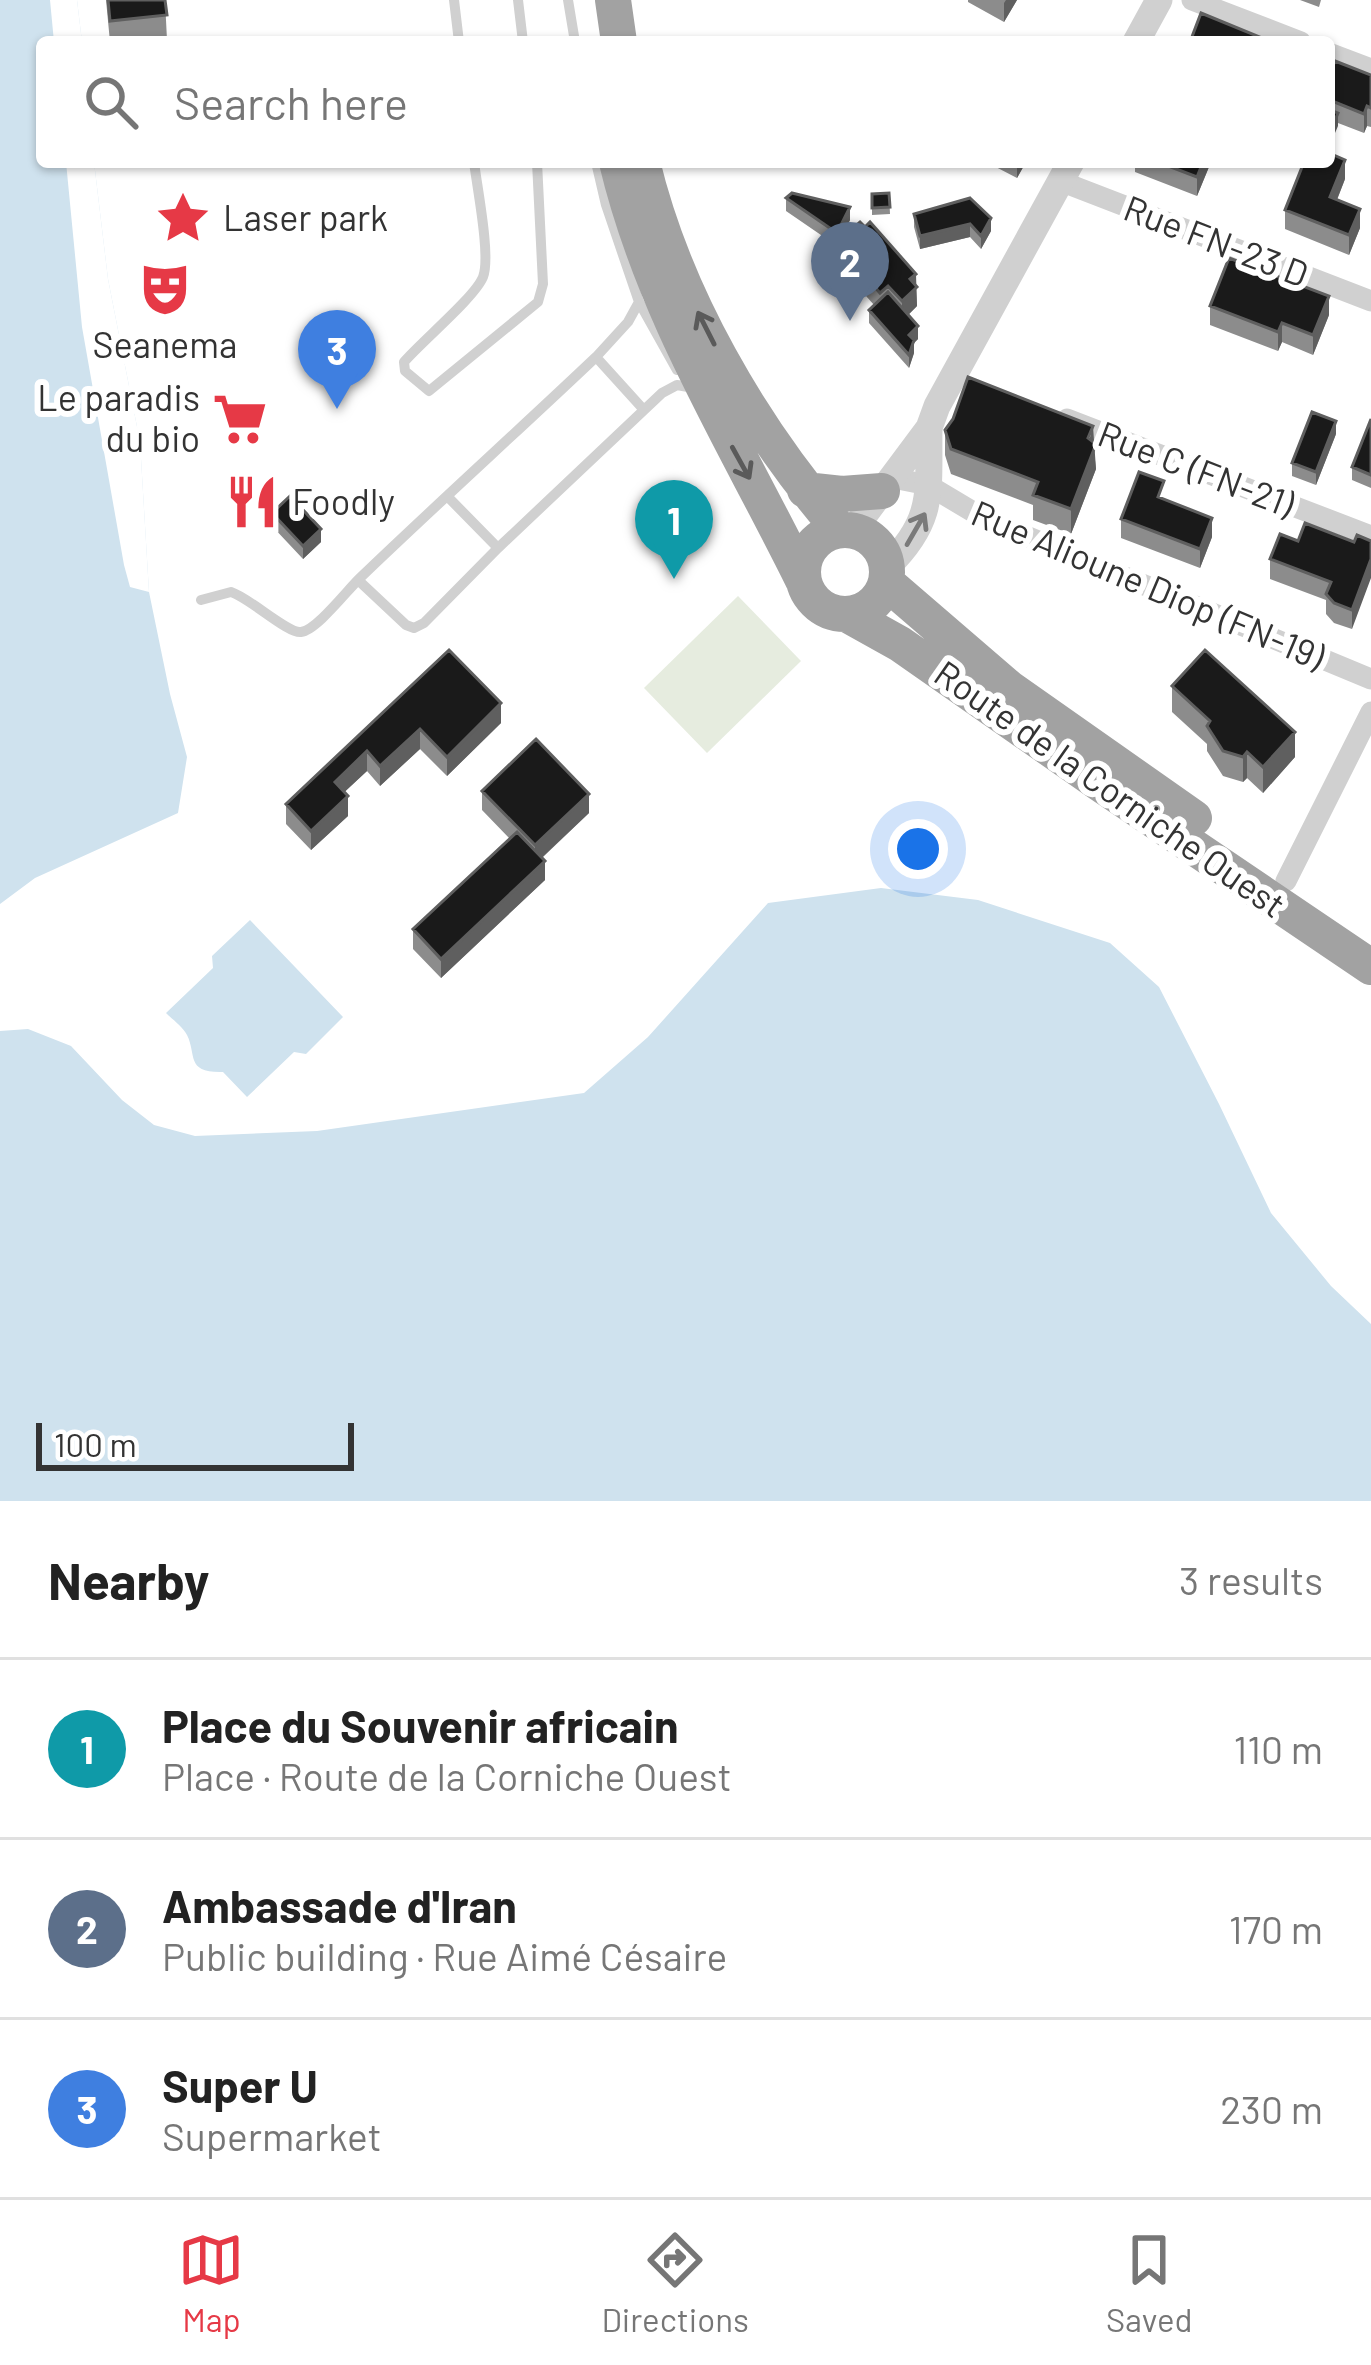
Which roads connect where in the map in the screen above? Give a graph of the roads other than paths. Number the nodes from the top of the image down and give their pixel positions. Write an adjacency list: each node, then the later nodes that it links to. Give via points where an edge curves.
1 (454, 0): 8 (lane)
2 (518, 0): 9 (lane)
3 (568, 0): 10 (lane)
4 (591, 0): 11 (highway)
5 (613, 0): 12 (highway)
6 (1159, 0): 13 (street)
7 (1192, 0): 14 (street)
8 (458, 36)
9 (522, 36)
10 (574, 36)
11 (594, 36)
12 (618, 36)
13 (1139, 36)
14 (1285, 36)
15 (1335, 54): 16 (street)
16 (1371, 69)
17 (475, 168): 18 (lane, via 485,274 404,362 429,391 538,302)
18 (537, 168)
19 (597, 168): 23 (lane)
20 (619, 168): 26 (highway)
21 (643, 168): 32 (highway, one-way to 21, via 701,321)
22 (1065, 172): 24 (street, Rue FN-23 D); 29 (street, via 965,379)
23 (639, 302): 25 (lane); 26 (lane)
24 (1371, 302)
25 (596, 357): 28 (lane); 33 (lane)
26 (699, 396): 28 (lane, via 669,387); 39 (highway, one-way to 39)
27 (1041, 408): 35 (street, Rue C (FN-21))
28 (644, 410): 36 (lane)
29 (933, 417): 30 (street); 31 (street, Rue Alioune Diop (FN-19))
30 (887, 484): 31 (street, Rue Alioune Diop (FN-19)); 32 (highway, via 842,494); 34 (street)
31 (928, 485): 37 (street, Rue Alioune Diop (FN-19), one-way to 31, via 919,529); 42 (street, Rue Alioune Diop (FN-19), via 985,519)
32 (806, 490): 34 (highway)
33 (447, 496): 36 (lane); 38 (lane)
34 (847, 530): 37 (highway, via 877,543); 39 (highway, via 815,542)
35 (1371, 536)
36 (498, 548): 38 (lane, via 414,628)
37 (887, 575): 41 (highway, via 872,605); 44 (highway, Route de la Corniche Ouest, via 1009,688)
38 (358, 580): 40 (lane, via 299,633 231,592)
39 (803, 580): 41 (highway, via 824,609)
40 (201, 600)
41 (848, 615): 46 (highway, Route de la Corniche Ouest)
42 (1371, 679)
43 (1371, 712): 44 (street)
44 (1286, 881): 45 (highway, Route de la Corniche Ouest)
45 (1371, 937)
46 (1371, 967)

